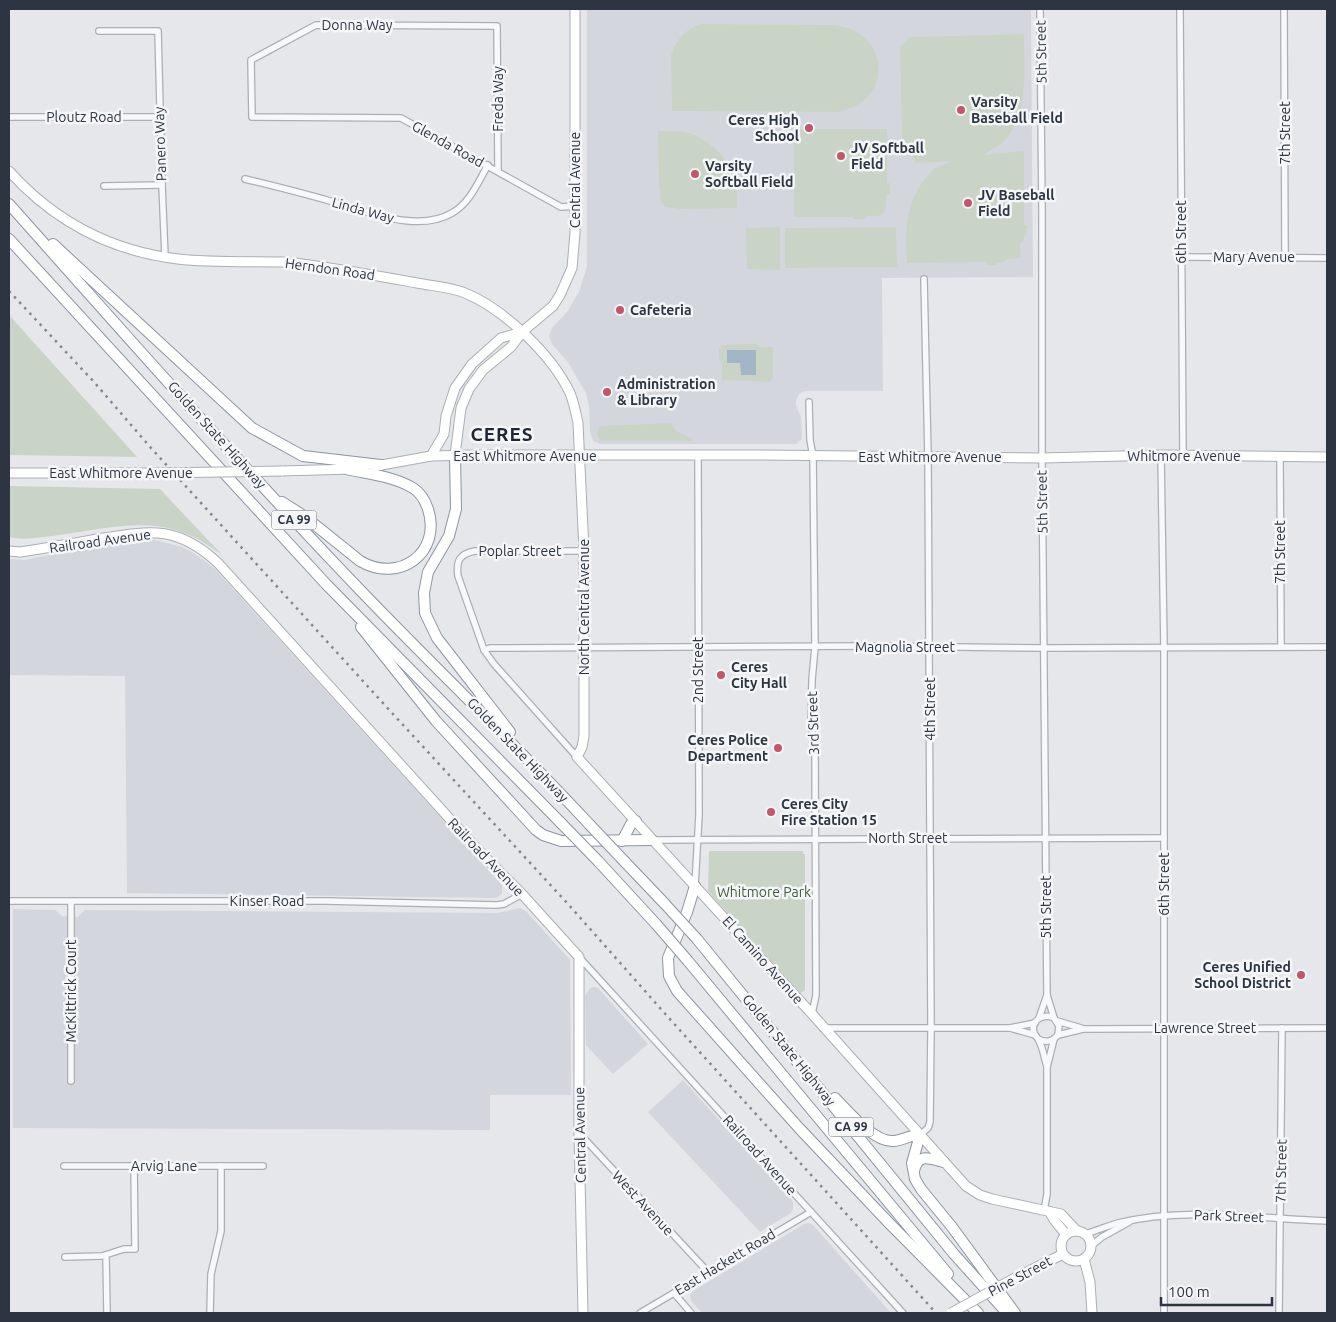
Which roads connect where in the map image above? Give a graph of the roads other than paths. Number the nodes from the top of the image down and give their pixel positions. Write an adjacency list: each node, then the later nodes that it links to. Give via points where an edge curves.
1 (576, 9): 17 (street, Central Avenue)
2 (1040, 9): 36 (street, 5th Street)
3 (1180, 9): 20 (street, 6th Street)
4 (1284, 9): 21 (street, 7th Street)
5 (497, 26): 9 (street, Donna Way, via 316,25 251,60); 12 (street, Freda Way)
6 (98, 31): 8 (street, Panero Way, via 158,30)
7 (9, 117): 8 (street, Ploutz Road)
8 (160, 117): 14 (street, Panero Way)
9 (252, 117): 10 (street, Glenda Road, via 401,118)
10 (488, 165): 12 (street, Glenda Road); 13 (street, Linda Way, via 465,203 451,214 433,220 390,219)
11 (9, 171): 19 (street, Herndon Road, via 27,191 66,222 118,246)
12 (498, 171): 17 (street, Glenda Road, via 561,207)
13 (245, 178)
14 (162, 185): 15 (street); 19 (street, Panero Way)
15 (104, 186)
16 (10, 205): 37 (highway, via 252,428 303,456); 40 (highway, Golden State Highway / CA 99)
17 (575, 206): 24 (street, Central Avenue, via 573,259 566,282 553,306)
18 (9, 239): 44 (highway, Golden State Highway / CA 99)
19 (165, 257): 24 (street, Herndon Road, via 286,262 464,292 493,307)
20 (1182, 257): 21 (street, Mary Avenue); 32 (street, 6th Street)
21 (1285, 258): 22 (street, Mary Avenue)
22 (1327, 258)
23 (924, 279): 33 (street, 4th Street)
24 (522, 332): 27 (street, via 469,389 461,408); 29 (street, via 501,338 472,364 455,388 444,434); 30 (street, Herndon Road, via 547,358 571,395 578,422)
25 (809, 402): 31 (street, 3rd Street)
26 (698, 454): 30 (street, East Whitmore Avenue); 31 (street, East Whitmore Avenue); 47 (street, 2nd Street)
27 (455, 455): 29 (street, East Whitmore Avenue); 30 (street, East Whitmore Avenue); 55 (highway, via 456,509 449,536 428,572 424,593 426,613 437,638)
28 (1161, 455): 32 (street, Whitmore Avenue); 36 (street, Whitmore Avenue); 52 (street, 6th Street)
29 (431, 456): 37 (street, East Whitmore Avenue)
30 (580, 456): 42 (street, North Central Avenue)
31 (812, 456): 33 (street, East Whitmore Avenue); 45 (street, 3rd Street)
32 (1183, 456): 34 (street, Whitmore Avenue)
33 (928, 457): 36 (street, East Whitmore Avenue); 46 (street, 4th Street)
34 (1280, 457): 35 (street, Whitmore Avenue); 48 (street, 7th Street)
35 (1327, 457)
36 (1042, 458): 51 (street, 5th Street)
37 (381, 465): 38 (street, East Whitmore Avenue)
38 (346, 469): 39 (street, East Whitmore Avenue, bridge); 40 (highway, via 402,483 421,494 432,520 431,530 428,543 413,561 386,570 368,566)
39 (9, 473)
40 (270, 494): 55 (highway, Golden State Highway / CA 99)
41 (9, 550): 65 (street, Railroad Avenue, via 20,552 150,532 180,538 207,552 478,850)
42 (584, 551): 43 (street, Poplar Street, via 475,551 466,552); 50 (street, North Central Avenue)
43 (460, 559): 53 (street, El Camino Avenue, via 458,576)
44 (326, 584): 63 (highway, via 436,721 536,830 561,841); 115 (highway, Golden State Highway / CA 99, bridge, via 656,924)
45 (815, 646): 46 (street, Magnolia Street); 47 (street, Magnolia Street); 59 (street, 3rd Street, via 811,726 815,748)
46 (929, 646): 51 (street, Magnolia Street); 57 (street, 4th Street)
47 (698, 647): 50 (street, Magnolia Street); 62 (street, 2nd Street)
48 (1281, 647): 49 (street, Magnolia Street); 52 (street, Magnolia Street)
49 (1327, 647)
50 (584, 648): 53 (street, Magnolia Street); 54 (street, North Central Avenue, via 584,736)
51 (1044, 648): 52 (street, Magnolia Street); 60 (street, 5th Street)
52 (1164, 648): 58 (street, 6th Street)
53 (484, 650): 54 (street, El Camino Avenue)
54 (578, 757): 56 (street, El Camino Avenue)
55 (535, 765): 82 (highway, Golden State Highway / CA 99, bridge, via 697,939)
56 (636, 820): 61 (street, El Camino Avenue); 63 (highway)
57 (931, 838): 59 (street, North Street); 60 (street, North Street); 74 (street, 4th Street)
58 (1164, 838): 60 (street, North Street); 79 (street, 6th Street)
59 (816, 839): 62 (street, North Street); 70 (street, 3rd Street, via 816,995)
60 (1046, 839): 69 (street, 5th Street)
61 (652, 840): 62 (street, North Street); 63 (highway); 64 (street, El Camino Avenue)
62 (698, 840): 64 (street, 2nd Street)
63 (622, 841)
64 (695, 886): 70 (street, El Camino Avenue); 115 (highway, via 668,958 669,976 677,991 805,1135)
65 (522, 894): 67 (street, Kinser Road, via 497,905 326,901); 68 (street, Railroad Avenue)
66 (9, 901): 67 (street, Kinser Road)
67 (71, 902): 84 (street, McKittrick Court)
68 (579, 957): 85 (street, Central Avenue); 94 (street, Railroad Avenue)
69 (1047, 995): 71 (street, 5th Street); 72 (street, 5th Street)
70 (812, 1014): 73 (street, El Camino Avenue)
71 (1056, 1019): 72 (street, via 1044,1016); 78 (street, Lawrence Street); 81 (street, via 1059,1026)
72 (1037, 1021): 75 (street); 80 (street, via 1033,1030)
73 (823, 1028): 74 (street); 86 (street, El Camino Avenue)
74 (931, 1028): 75 (street); 86 (street, 4th Street, via 930,1122)
75 (1010, 1028): 80 (street)
76 (1282, 1028): 77 (street, Lawrence Street); 79 (street, Lawrence Street); 96 (street, 7th Street)
77 (1327, 1028)
78 (1083, 1029): 79 (street, Lawrence Street); 81 (street, Lawrence Street)
79 (1164, 1029): 95 (street, 6th Street)
80 (1037, 1037): 81 (street, via 1047,1042); 83 (street)
81 (1056, 1037): 83 (street)
82 (795, 1058): 86 (highway, via 875,1135 892,1141); 116 (highway, Golden State Highway / CA 99, via 954,1254)
83 (1047, 1067): 93 (street)
84 (70, 1081)
85 (579, 1133): 106 (street, West Avenue); 110 (street, Central Avenue)
86 (920, 1135): 87 (street, El Camino Avenue); 92 (highway, via 913,1157)
87 (944, 1162): 92 (highway, via 923,1158 917,1161); 93 (street, El Camino Avenue, via 966,1186 980,1195)
88 (64, 1166): 89 (street, Arvig Lane)
89 (134, 1166): 90 (street, Arvig Lane); 104 (street, via 135,1249 124,1249)
90 (221, 1166): 91 (street, Arvig Lane); 109 (street, via 221,1231 211,1274)
91 (263, 1166)
92 (913, 1172): 117 (highway, via 921,1189)
93 (1047, 1211): 99 (street, El Camino Avenue, via 1061,1214); 100 (street)
94 (811, 1212): 106 (street, East Hackett Road); 113 (street, Railroad Avenue)
95 (1163, 1216): 96 (street, Park Street); 97 (street, Park Street); 119 (street, 6th Street)
96 (1280, 1219): 98 (street, Park Street); 120 (street, 7th Street)
97 (1131, 1221): 99 (street, Park Street); 101 (street, Park Street)
98 (1327, 1222)
99 (1081, 1233): 100 (street); 101 (street, via 1090,1239)
100 (1066, 1235): 102 (street, via 1061,1242)
101 (1091, 1246): 105 (street)
102 (1063, 1254): 105 (street, via 1074,1262); 114 (street, Pine Street, bridge)
103 (65, 1256): 104 (street)
104 (106, 1256): 108 (street)
105 (1084, 1259): 118 (street, via 1090,1282)
106 (708, 1272): 107 (street, East Hackett Road)
107 (674, 1293): 111 (street, East Hackett Road); 112 (street)
108 (107, 1313)
109 (210, 1313)
110 (582, 1313)
111 (640, 1313)
112 (691, 1313)
113 (903, 1313)
114 (952, 1313)
115 (979, 1313)
116 (1007, 1313)
117 (1015, 1313)
118 (1092, 1313)
119 (1164, 1313)
120 (1279, 1313)

